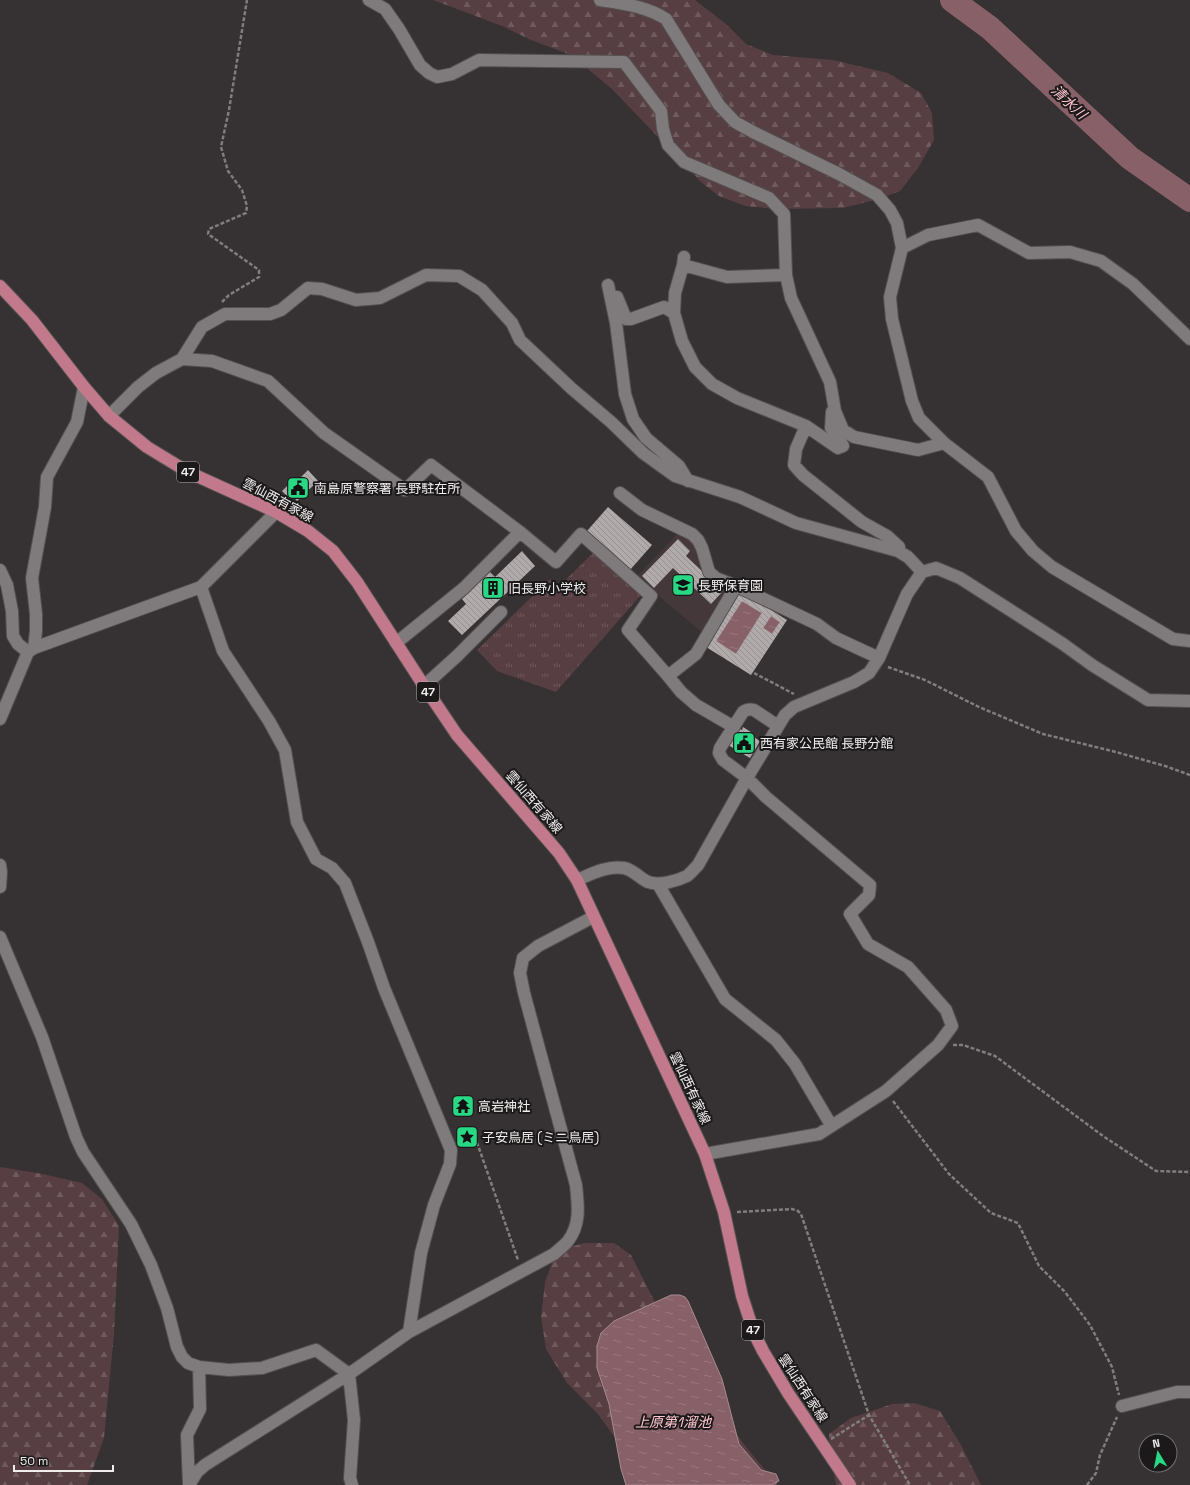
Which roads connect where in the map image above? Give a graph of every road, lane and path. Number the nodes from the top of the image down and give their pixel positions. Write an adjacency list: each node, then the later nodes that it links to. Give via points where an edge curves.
1 (247, 0): 7 (path, via 221,147 228,171 242,190 247,206 246,213 209,229 208,234 259,270 259,277 229,295)
2 (369, 0): 5 (street, via 385,9 420,65 437,77 452,74 479,60 624,62 661,111 668,145 684,162 770,198 784,214)
3 (600, 0): 4 (street, via 646,9 666,19 719,105 735,122 877,195 897,223)
4 (902, 248): 9 (street, via 928,235 978,225 1029,253 1070,252 1101,261 1134,284); 15 (street, via 890,297 892,319 912,402 919,418)
5 (786, 275): 8 (street, via 727,277 684,261 675,293); 12 (street, via 791,298 830,382)
6 (0, 286): 11 (main road, 雲仙西有家線 / 47, via 32,320)
7 (220, 304)
8 (674, 313): 14 (street, via 682,341 695,367 712,384 737,398); 16 (street, via 664,307 626,319 617,297 609,291 616,323 625,394 633,420 646,438 679,466)
9 (1190, 339)
10 (182, 359): 13 (street, via 150,377); 16 (street, via 202,327 225,314 270,314 281,310 308,288 322,289 356,300 380,298 426,275 459,276 482,290 512,323 520,340 642,453 675,476); 19 (street, via 212,360 268,381 324,433 405,490 431,465)
11 (84, 387): 13 (main road, 雲仙西有家線 / 47); 28 (street, via 77,422 48,477 46,507 32,578 36,631)
12 (835, 411): 14 (street, via 832,412 831,428 843,446 838,448); 15 (street, via 842,430 854,437 918,450)
13 (109, 416): 18 (main road, 雲仙西有家線 / 47, via 147,448 188,472)
14 (806, 426): 20 (street, via 796,449 794,465 862,522 888,536 899,547)
15 (944, 443): 26 (street, via 988,477 1016,531 1033,552 1052,567 1173,639)
16 (688, 481): 20 (street, via 740,497 796,523)
17 (620, 493): 23 (street, via 642,510 692,534 702,548 709,572 716,578)
18 (276, 512): 24 (street); 27 (main road, 雲仙西有家線 / 47, via 308,531 333,551)
19 (520, 532): 27 (street, via 464,588); 31 (street, via 556,562 582,534 651,596 628,630)
20 (898, 551): 22 (street, via 908,557)
21 (0, 570): 28 (street, via 7,585 12,611 12,636 18,644)
22 (922, 572): 29 (street, via 907,594); 33 (street, via 936,568 960,578 1148,700)
23 (736, 586): 29 (street, via 817,624 836,638); 31 (street, via 696,654)
24 (201, 587): 28 (street); 54 (street, via 222,651 285,750 296,822 316,859 332,868 345,883 384,988 451,1150 450,1164 434,1205 421,1253)
25 (501, 612): 32 (street)
26 (1190, 641)
27 (396, 643): 32 (main road, 雲仙西有家線 / 47)
28 (31, 650): 35 (street)
29 (878, 660): 34 (street, via 869,673 854,682); 38 (path, via 1043,734 1116,752)
30 (754, 673): 34 (path)
31 (668, 676): 37 (street, via 696,705)
32 (424, 686): 41 (main road, 雲仙西有家線 / 47, via 457,735 559,852)
33 (1190, 701)
34 (807, 702): 36 (street, via 785,714)
35 (0, 719)
36 (778, 726): 37 (street, via 750,709 743,712); 39 (street)
37 (734, 727): 39 (street, via 720,748 720,757)
38 (1190, 775)
39 (747, 778): 42 (street, via 698,865 688,875); 46 (street, via 870,885 869,896 850,914 868,944 908,967 946,1010 952,1026)
40 (0, 865): 43 (street)
41 (577, 880): 42 (street, via 606,868 623,868 631,870 648,882); 44 (main road, 雲仙西有家線 / 47)
42 (658, 884): 48 (street, via 725,999 776,1040 795,1064)
43 (0, 887)
44 (593, 917): 50 (main road, 雲仙西有家線 / 47); 53 (street, via 538,946 523,958 520,973 524,993 576,1185 579,1210 576,1227 568,1241 554,1254)
45 (0, 937): 55 (street, via 42,1037 76,1137 131,1224 152,1265 182,1357 188,1363)
46 (938, 1044): 47 (street); 51 (path, via 963,1045 995,1056 1103,1136 1156,1171)
47 (886, 1091): 48 (street); 58 (path, via 949,1174 991,1213 1018,1223 1039,1266 1065,1292 1090,1325 1112,1367)
48 (831, 1125): 50 (street, via 819,1134)
49 (473, 1131): 53 (path)
50 (705, 1154): 52 (main road, 雲仙西有家線 / 47)
51 (1190, 1172)
52 (724, 1212): 59 (path, via 792,1209 801,1214); 60 (main road, 雲仙西有家線 / 47, via 742,1296 754,1333 788,1393)
53 (522, 1271): 54 (street)
54 (409, 1332): 56 (street)
55 (199, 1367): 56 (street, via 229,1370 262,1368 316,1350); 56 (street, via 200,1409 187,1435 189,1485 205,1465)
56 (349, 1374): 61 (street, via 354,1420 350,1478)
57 (1190, 1392): 58 (street, via 1177,1392)
58 (1122, 1406): 64 (path, via 1100,1455 1096,1473)
59 (869, 1415): 60 (path); 63 (path)
60 (822, 1444): 62 (main road, 雲仙西有家線 / 47)
61 (352, 1485)
62 (850, 1485)
63 (910, 1485)
64 (1087, 1485)

